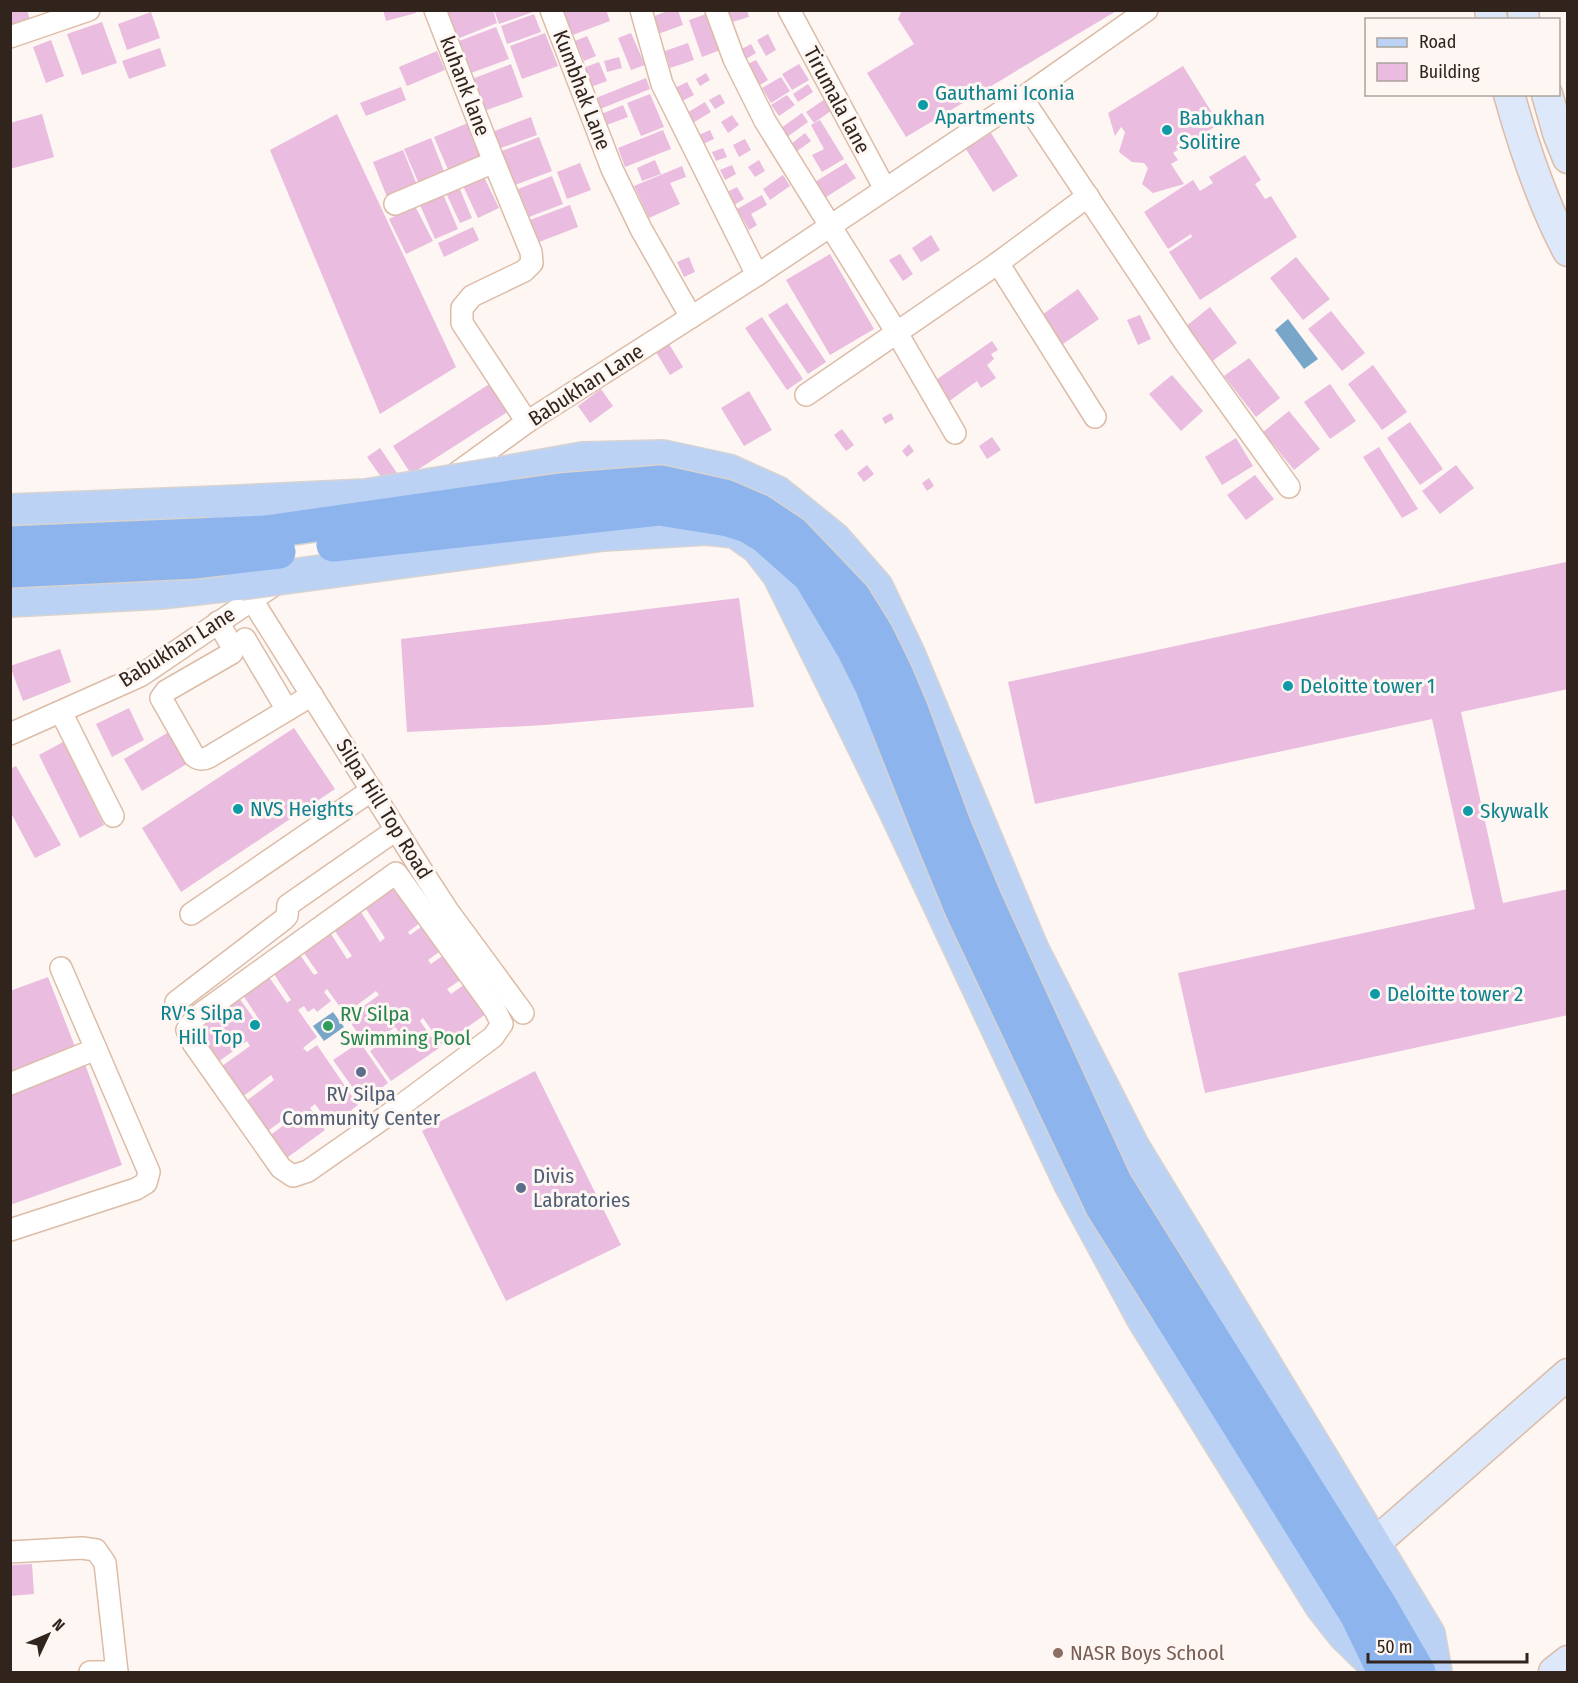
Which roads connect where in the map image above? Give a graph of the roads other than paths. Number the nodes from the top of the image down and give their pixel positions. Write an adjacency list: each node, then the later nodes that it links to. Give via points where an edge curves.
1 (89, 10): 8 (street)
2 (435, 10): 13 (street, kuhank lane)
3 (551, 10): 21 (street, Kumbhak Lane, via 612,169)
4 (641, 10): 20 (street, via 662,84)
5 (716, 10): 17 (street, via 734,59 765,121)
6 (789, 10): 14 (street, Tirumala lane)
7 (1139, 13): 11 (street, Babukhan Lane)
8 (10, 37)
9 (1510, 96): 18 (main road, via 1524,148)
10 (1548, 96): 12 (main road)
11 (1022, 98): 14 (street, Babukhan Lane); 15 (street)
12 (1568, 158)
13 (494, 162): 16 (street); 25 (street, kuhank lane, via 532,262 524,271 472,296 462,308 462,323)
14 (885, 189): 17 (street, Babukhan Lane)
15 (1088, 196): 19 (street); 27 (street, via 1184,341)
16 (395, 204)
17 (831, 226): 20 (street, Babukhan Lane); 22 (street)
18 (1568, 251)
19 (998, 263): 22 (street); 24 (street)
20 (757, 275): 21 (street, Babukhan Lane)
21 (691, 317): 25 (street, Babukhan Lane)
22 (897, 333): 23 (street); 26 (street)
23 (806, 395)
24 (1095, 417)
25 (527, 423): 31 (street, Babukhan Lane, via 417,501 300,568)
26 (955, 433)
27 (1289, 487)
28 (10, 511): 47 (main road, bridge, via 366,496 583,459 663,457 728,471 777,493 834,539 876,587)
29 (10, 543): 56 (highway, bridge, via 266,532 560,490 662,482 725,496 760,511 793,533 854,597 877,634 897,673 986,901 1115,1182)
30 (10, 571): 56 (highway, bridge, via 194,562 659,508 728,520 765,537 810,578 853,649 962,911 1102,1207)
31 (246, 591): 32 (main road); 33 (street, Babukhan Lane); 35 (street, Silpa Hill Top Road); 50 (main road, bridge, via 603,534 707,528 735,531 758,547 779,574)
32 (10, 600)
33 (218, 622): 36 (street, via 232,652 166,691 161,698 194,756 201,760 209,757); 37 (street, Babukhan Lane, via 140,676)
34 (245, 639): 36 (street)
35 (312, 695): 36 (street); 39 (street, Silpa Hill Top Road)
36 (287, 710)
37 (61, 712): 38 (street, Babukhan Lane); 40 (street)
38 (10, 734)
39 (372, 790): 41 (street, Silpa Hill Top Road); 44 (street)
40 (113, 816)
41 (396, 830): 42 (street, Silpa Hill Top Road); 48 (street, via 288,904 283,920)
42 (422, 871): 43 (street); 45 (street, Silpa Hill Top Road)
43 (405, 884): 45 (street); 45 (street, via 399,874 393,874 196,1017 187,1030 281,1168 293,1176 308,1171 391,1113 493,1037 502,1024)
44 (192, 914)
45 (440, 917): 49 (street, Silpa Hill Top Road)
46 (61, 968): 52 (street)
47 (1052, 989): 50 (main road); 51 (main road)
48 (176, 1002)
49 (523, 1014)
50 (992, 1015): 53 (main road)
51 (1078, 1041): 53 (main road); 58 (main road, via 1132,1146)
52 (96, 1050): 54 (street); 55 (street, via 149,1172 146,1183)
53 (1018, 1073): 63 (main road, via 1071,1184 1143,1319 1322,1606 1344,1634)
54 (10, 1084)
55 (10, 1230)
56 (1178, 1305): 63 (highway, via 1357,1616); 64 (highway, via 1378,1603)
57 (1568, 1374): 58 (main road)
58 (1374, 1544): 65 (main road, via 1428,1634)
59 (10, 1552): 62 (street, via 96,1550 105,1563)
60 (1568, 1661): 66 (main road)
61 (90, 1672): 62 (street)
62 (117, 1672)
63 (1384, 1672)
64 (1419, 1672)
65 (1435, 1672)
66 (1554, 1672)

